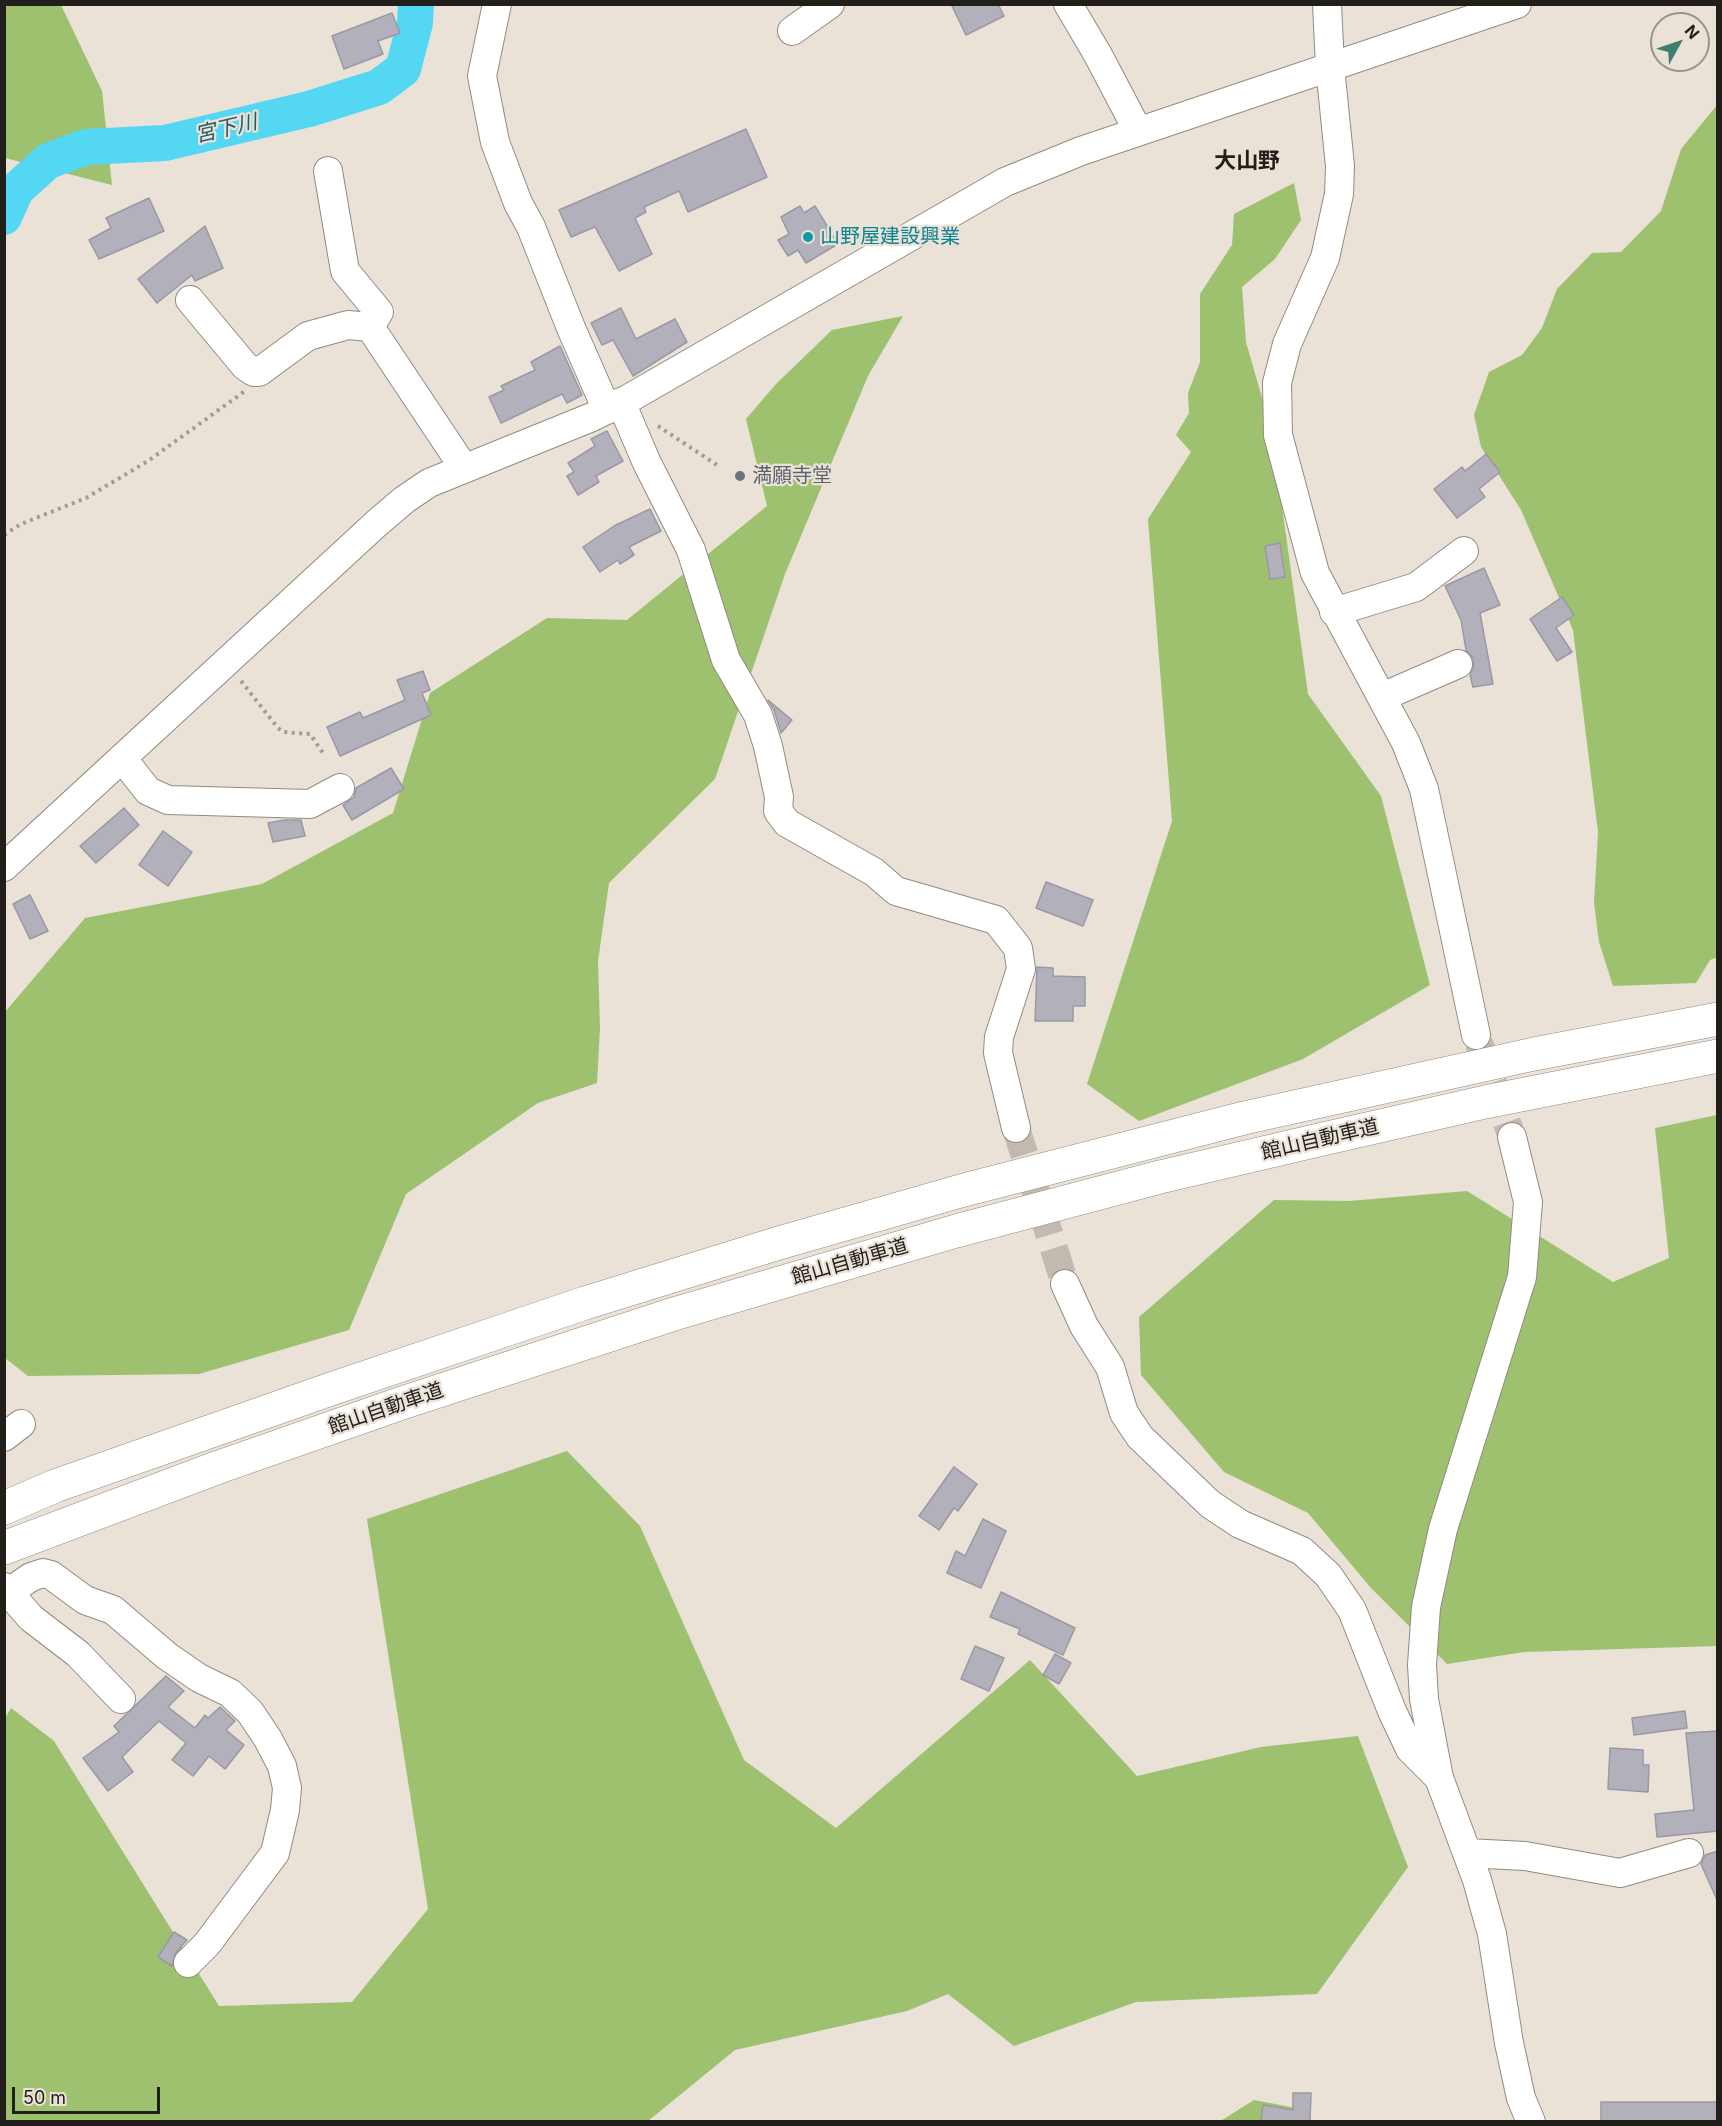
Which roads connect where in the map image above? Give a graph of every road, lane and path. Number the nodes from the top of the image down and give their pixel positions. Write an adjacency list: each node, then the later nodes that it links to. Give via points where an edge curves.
1 (497, 4): 13 (street, via 482,76 495,142 571,328)
2 (830, 4): 6 (street)
3 (1068, 4): 8 (street)
4 (1327, 4): 7 (street)
5 (1517, 4): 7 (street)
6 (792, 31)
7 (1330, 67): 8 (street); 18 (street, via 1340,166 1338,203 1325,258 1287,344 1277,383 1276,406 1278,435 1299,522 1315,573)
8 (1138, 131): 13 (street, via 1005,182)
9 (328, 171): 11 (street, via 345,271 379,312)
10 (190, 300): 12 (street, via 245,366)
11 (370, 327): 12 (street, via 348,325 308,336); 15 (street)
12 (259, 372): 16 (path, via 253,385 148,461 86,498 21,524)
13 (620, 412): 14 (path, via 654,423); 15 (street); 29 (street, via 691,550 726,660 758,715 779,797 778,811 786,823 855,861 896,891 996,920 1018,948 1021,969 999,1037 998,1053)
14 (717, 465)
15 (464, 468): 19 (street, via 429,483 404,500)
16 (4, 535)
17 (1464, 551): 18 (street, via 1416,587)
18 (1334, 612): 21 (street)
19 (226, 663): 22 (path, via 278,728 283,732 310,734); 23 (street)
20 (1458, 664): 21 (street)
21 (1382, 697): 27 (street, via 1424,789)
22 (323, 753)
23 (122, 759): 24 (street, via 148,791 168,800 310,804); 25 (street)
24 (340, 788)
25 (4, 867)
26 (1718, 1019): 32 (highway, 館山自動車道, via 1534,1054 1244,1118 964,1190 585,1303 55,1486)
27 (1476, 1035)
28 (1718, 1056): 33 (highway, 館山自動車道, via 1335,1136 956,1231 674,1314 424,1396)
29 (1016, 1128)
30 (1512, 1137): 36 (street, via 1528,1202 1522,1277 1443,1529 1426,1606 1424,1699)
31 (1065, 1284): 36 (street, via 1084,1326 1110,1367 1124,1413 1140,1437 1210,1504 1240,1524 1302,1551 1328,1575 1352,1610 1410,1749)
32 (4, 1508)
33 (4, 1548)
34 (9, 1597): 35 (street, via 78,1654); 39 (street, via 31,1577 43,1573 85,1600 113,1610 167,1656 230,1693 250,1712 282,1766 287,1788 275,1853)
35 (121, 1699)
36 (1439, 1778): 37 (street)
37 (1467, 1853): 38 (street, via 1525,1856 1620,1873); 40 (street, via 1492,1934 1509,2043 1521,2098)
38 (1689, 1853)
39 (188, 1964)
40 (1531, 2121)

